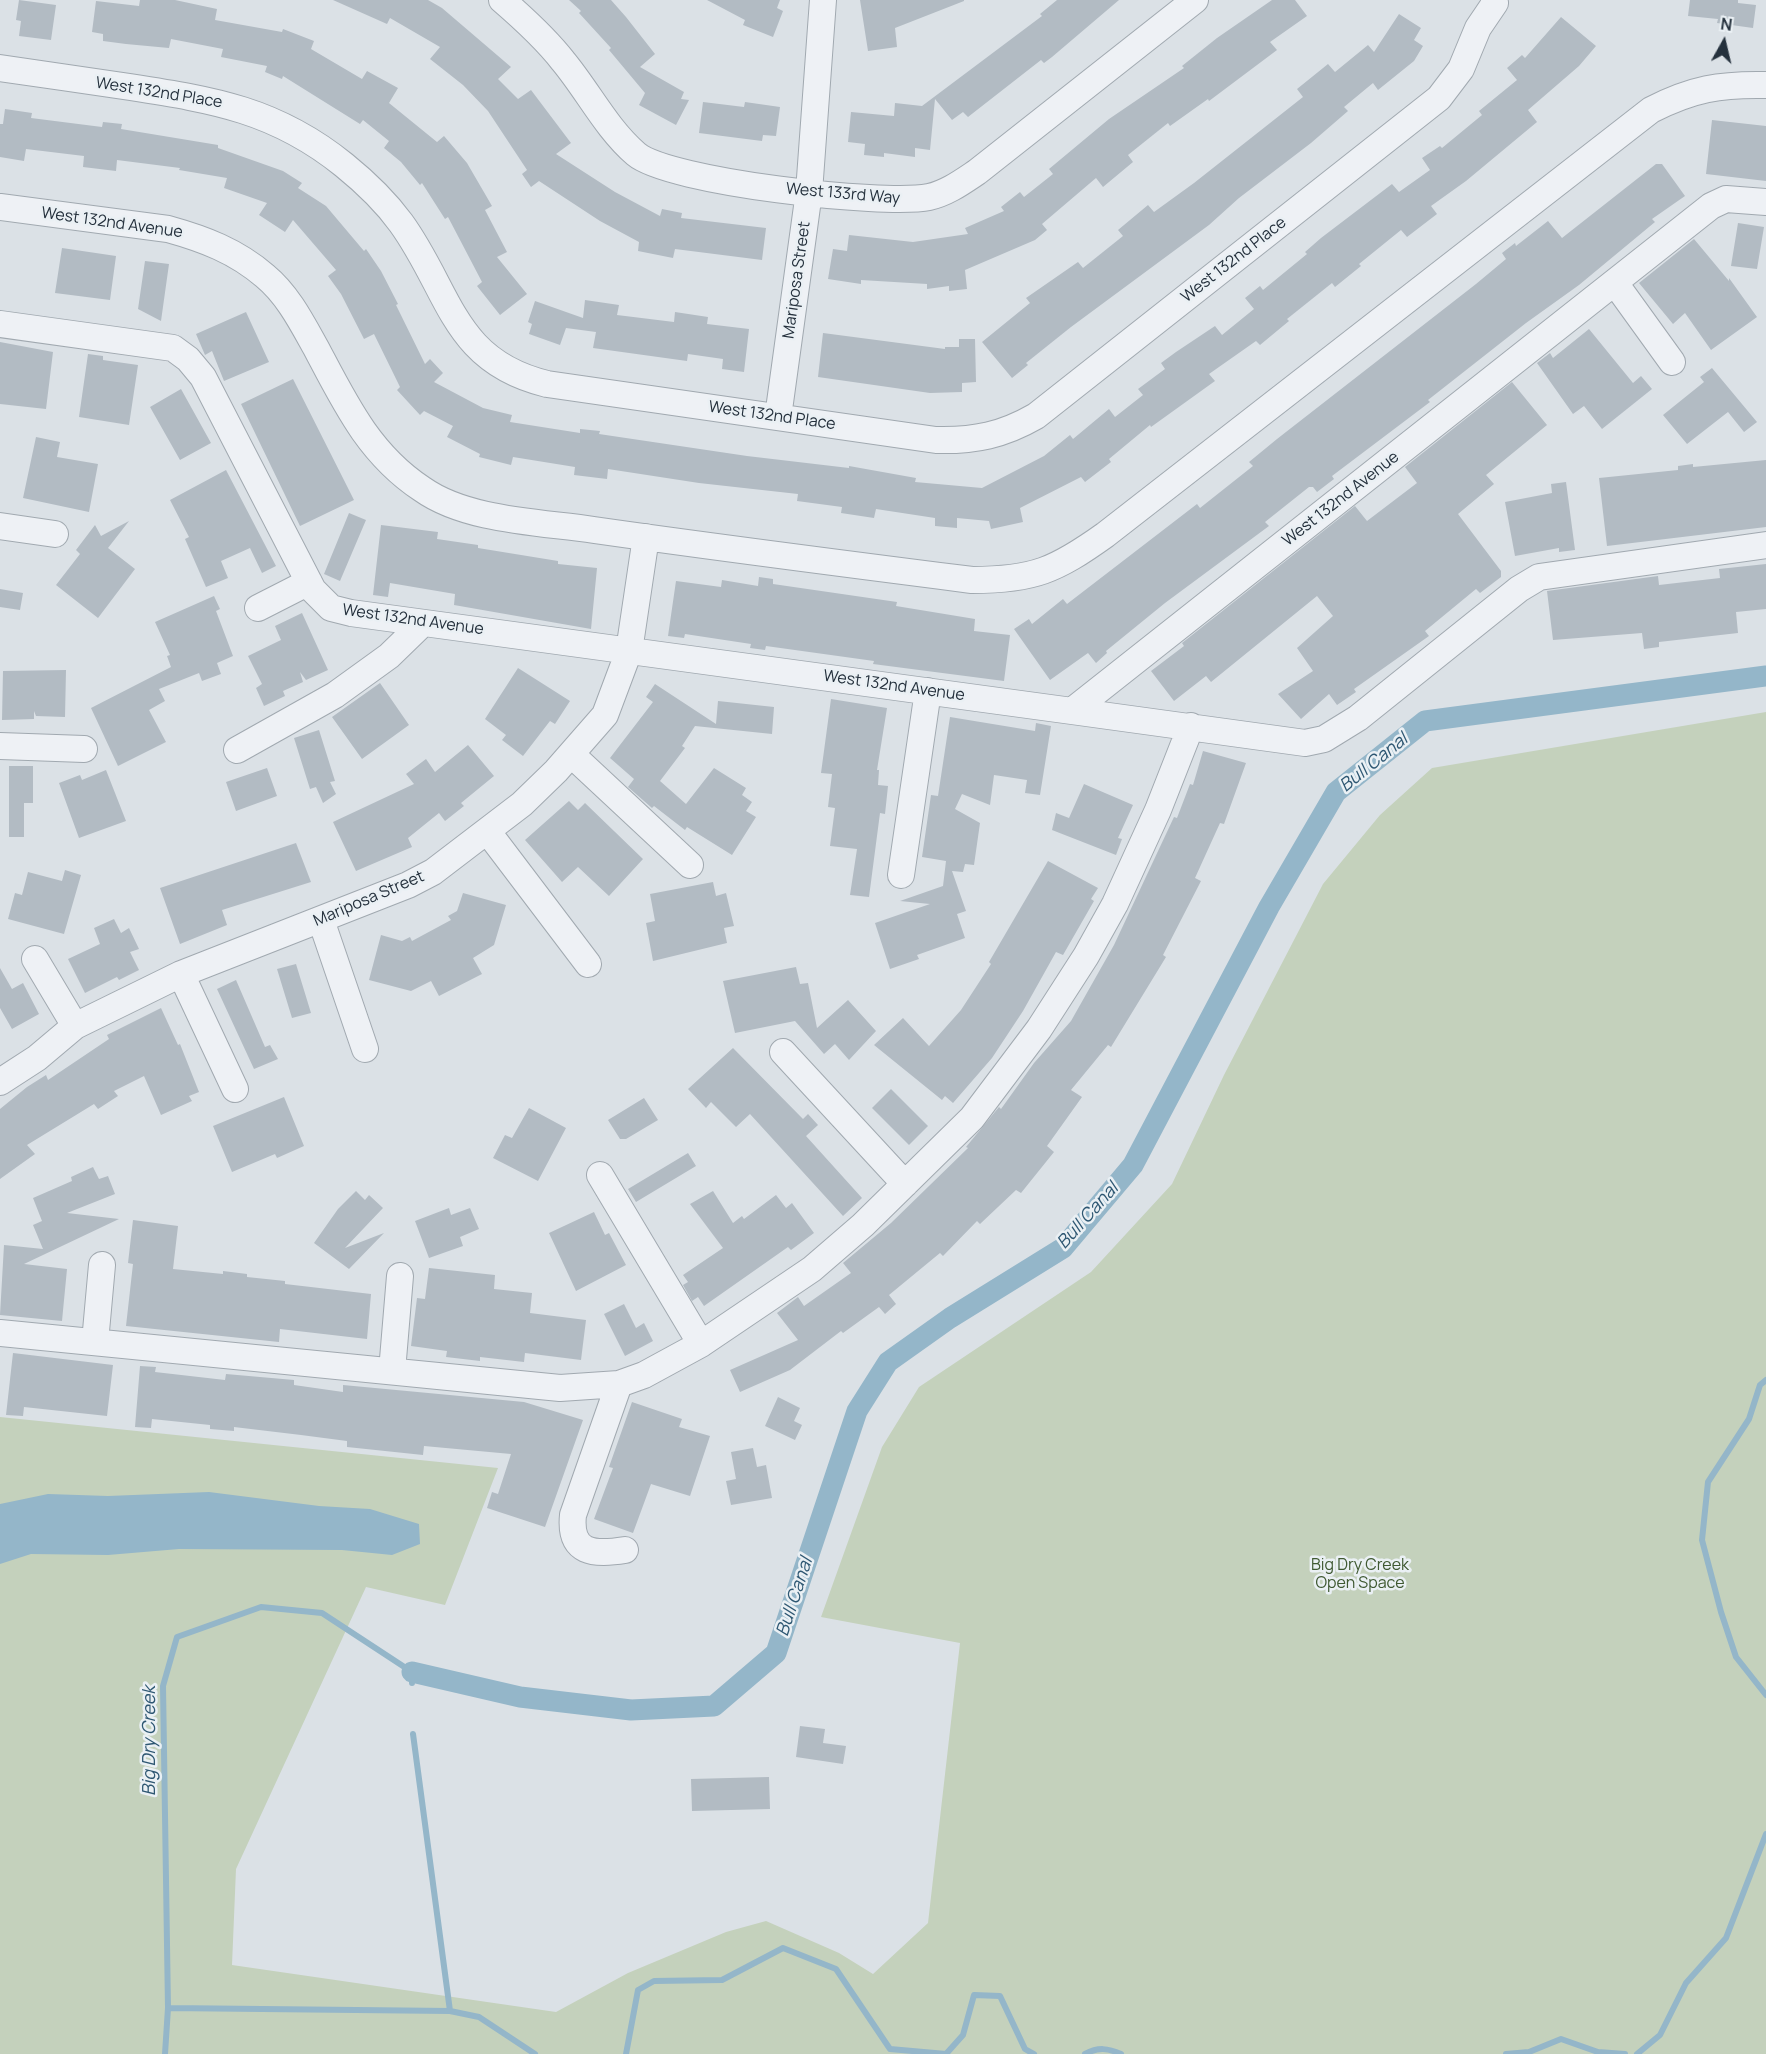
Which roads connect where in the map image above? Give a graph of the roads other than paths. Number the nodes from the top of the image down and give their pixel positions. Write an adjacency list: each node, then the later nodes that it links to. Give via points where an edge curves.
1 (502, 0): 7 (street, West 133rd Way, via 563,60 637,155 657,166 691,175)
2 (823, 0): 7 (street, Mariposa Street)
3 (1195, 0): 7 (street, West 133rd Way, via 977,172 943,193 901,200)
4 (1494, 0): 13 (street, West 132nd Place, via 1496,3 1478,28 1461,69 1439,98 1036,416 998,435 964,440 936,440)
5 (0, 68): 13 (street, West 132nd Place, via 211,99 261,115 317,146 368,185 387,205 420,254 464,333 495,364 511,373 547,384)
6 (1766, 85): 16 (street, West 132nd Avenue, via 1714,86 1651,110 1105,535 1055,567 1016,579 972,580)
7 (808, 192): 13 (street, Mariposa Street)
8 (1766, 202): 10 (street, West 132nd Avenue, via 1726,199 1711,206)
9 (0, 207): 16 (street, West 132nd Avenue, via 168,229 195,236 234,254 266,276 289,302 370,442 387,462 424,491 483,513)
10 (1614, 283): 12 (street); 23 (street, West 132nd Avenue)
11 (0, 324): 18 (street, West 132nd Avenue, via 141,342 173,348 188,358 203,377)
12 (1672, 362)
13 (778, 417)
14 (0, 526): 15 (street)
15 (55, 534)
16 (645, 537): 21 (street, Mariposa Street)
17 (1766, 545): 24 (street, via 1539,577 1359,718 1324,739 1305,743)
18 (309, 582): 19 (street); 20 (street, West 132nd Avenue, via 331,608)
19 (258, 608)
20 (423, 623): 21 (street, West 132nd Avenue); 27 (street, via 389,656 335,695)
21 (629, 651): 22 (street, West 132nd Avenue); 28 (street, Mariposa Street, via 605,715)
22 (928, 691): 23 (street, West 132nd Avenue); 31 (street)
23 (1072, 711): 24 (street)
24 (1191, 726): 42 (street, via 1158,810 1115,904 1086,956 991,1094)
25 (0, 746): 26 (street)
26 (84, 749)
27 (237, 750)
28 (571, 754): 29 (street, Mariposa Street); 30 (street)
29 (488, 832): 32 (street, Mariposa Street, via 433,872); 34 (street)
30 (690, 865)
31 (901, 875)
32 (321, 920): 35 (street, Mariposa Street); 37 (street)
33 (35, 959): 36 (street)
34 (588, 964)
35 (180, 975): 36 (street, Mariposa Street); 40 (street)
36 (75, 1026): 39 (street, Mariposa Street)
37 (365, 1049)
38 (783, 1052): 42 (street)
39 (0, 1082)
40 (235, 1089)
41 (600, 1176): 47 (street)
42 (905, 1184): 47 (street, via 812,1269)
43 (102, 1265): 46 (street)
44 (400, 1276): 48 (street)
45 (0, 1334): 46 (street)
46 (95, 1342): 48 (street)
47 (701, 1344): 49 (street)
48 (392, 1371): 49 (street, via 560,1388)
49 (619, 1384): 50 (street, via 572,1526 576,1540 591,1552)
50 (625, 1550)

